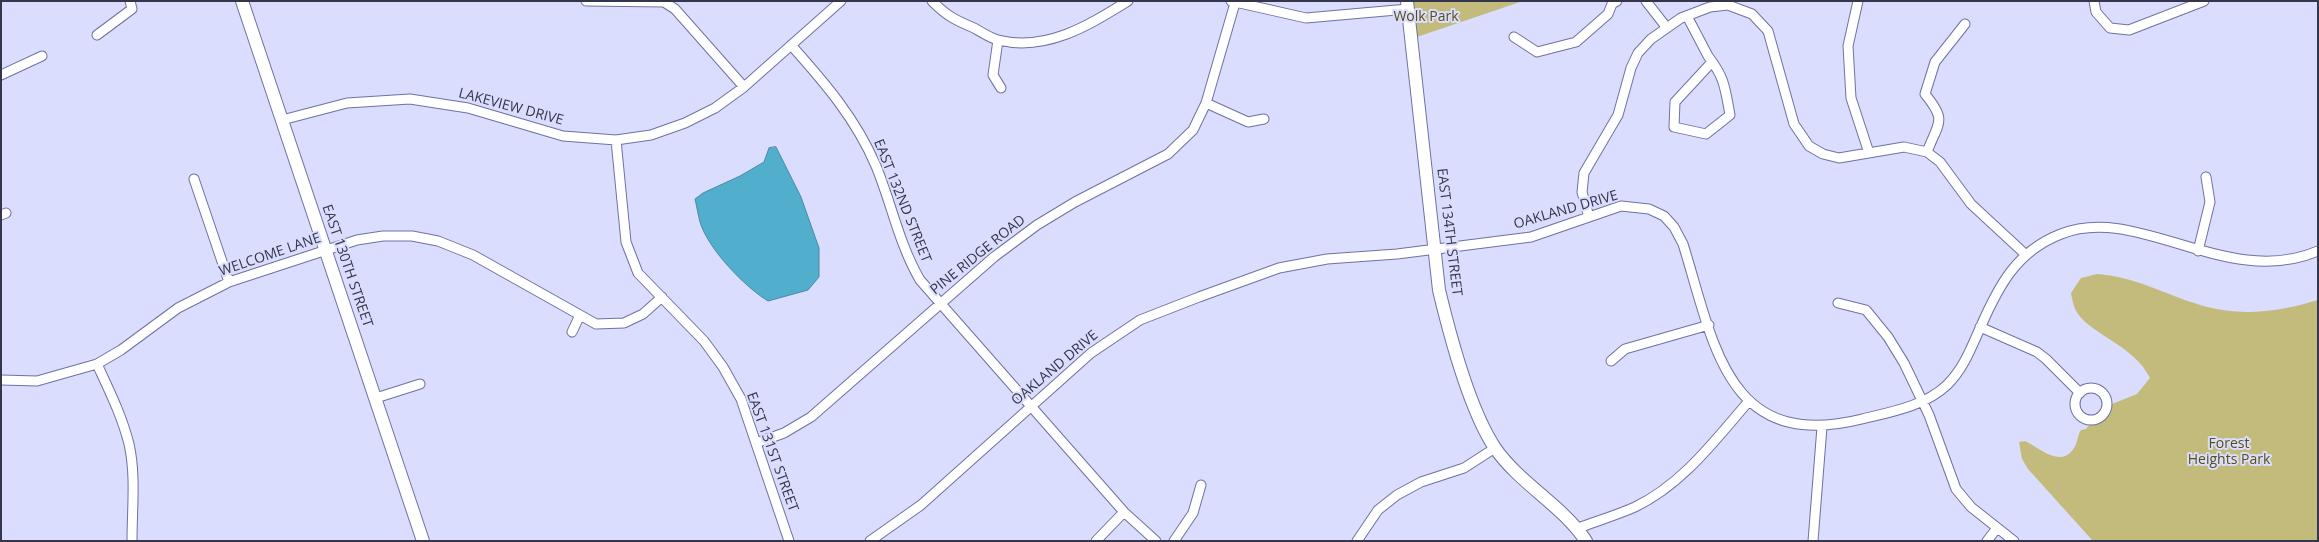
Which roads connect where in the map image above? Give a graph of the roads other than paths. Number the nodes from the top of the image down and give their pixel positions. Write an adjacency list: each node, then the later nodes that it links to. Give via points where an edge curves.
1 (130, 1): 17 (street, via 132,8)
2 (242, 1): 27 (street, EAST 130TH STREET)
3 (586, 1): 24 (street, via 664,2 675,9)
4 (841, 1): 20 (street, LAKEVIEW DRIVE)
5 (932, 1): 19 (street, via 946,16)
6 (1128, 1): 19 (street, via 1062,37 1031,42)
7 (1617, 1): 18 (street, via 1608,14 1576,42 1537,52)
8 (1646, 1): 16 (street)
9 (1858, 1): 31 (street, via 1848,46 1851,98)
10 (2094, 1): 11 (street, via 2096,12 2110,28 2129,30)
11 (2204, 1)
12 (1233, 2): 13 (street, via 1306,18); 26 (street, PINE RIDGE ROAD)
13 (1407, 5): 35 (street, EAST 134TH STREET)
14 (1687, 16): 16 (street); 22 (street); 31 (street, via 1710,7 1728,5 1752,14 1768,31 1794,124 1809,146 1839,158)
15 (1965, 24): 30 (street, via 1935,62 1925,94 1940,117)
16 (1667, 28): 34 (street, via 1638,53 1618,115 1584,173 1582,192)
17 (97, 35)
18 (1514, 37)
19 (998, 40): 25 (street, via 994,75)
20 (791, 45): 24 (street, LAKEVIEW DRIVE); 43 (street, EAST 132ND STREET, via 834,94 858,129 876,167 907,257)
21 (42, 56): 23 (street)
22 (1712, 62): 22 (street, via 1722,74 1730,115 1706,134 1674,127 1675,102)
23 (1, 75)
24 (744, 87): 29 (street, LAKEVIEW DRIVE, via 685,124 651,135)
25 (1001, 88)
26 (1206, 103): 28 (street, via 1248,122); 43 (street, PINE RIDGE ROAD, via 1192,130 1168,154 1037,225 994,256)
27 (282, 120): 29 (street, LAKEVIEW DRIVE, via 347,103 410,99 468,108 563,136); 36 (street, EAST 130TH STREET)
28 (1264, 120)
29 (616, 140): 41 (street, EAST 131ST STREET, via 626,242 638,273)
30 (1927, 152): 31 (street, via 1904,147); 39 (street, via 1940,162 1971,204)
31 (1869, 153)
32 (2206, 177): 37 (street, via 2210,202)
33 (194, 179): 40 (street)
34 (1589, 217): 35 (street, OAKLAND DRIVE, via 1524,238); 45 (street, OAKLAND DRIVE, via 1621,206 1649,209 1664,216 1683,244)
35 (1434, 249): 56 (street, OAKLAND DRIVE, via 1327,259 1279,268 1200,296 1140,320 1091,353); 59 (street, EAST 134TH STREET, via 1447,324 1475,408)
36 (326, 250): 40 (street, WELCOME LANE); 44 (street, WELCOME LANE, via 384,236 412,236 438,241 473,255); 53 (street, EAST 130TH STREET)
37 (2198, 251): 38 (street, OAKLAND DRIVE, via 2268,263); 39 (street, OAKLAND DRIVE, via 2109,228 2063,233)
38 (2318, 252)
39 (2025, 254): 46 (street, OAKLAND DRIVE, via 2002,284)
40 (229, 282): 49 (street, WELCOME LANE, via 178,308)
41 (662, 297): 44 (street, WELCOME LANE, via 643,314 624,323 596,324); 58 (street, EAST 131ST STREET, via 704,341 723,367 741,400)
42 (1838, 303): 55 (street, via 1866,310 1874,318 1904,364)
43 (939, 304): 56 (street, EAST 132ND STREET); 58 (street, PINE RIDGE ROAD, via 811,417 784,433)
44 (580, 315): 47 (street)
45 (1709, 325): 48 (street, via 1625,349); 54 (street, OAKLAND DRIVE, via 1728,377)
46 (1980, 327): 52 (street, via 2037,352); 55 (street, OAKLAND DRIVE, via 1967,360 1947,385)
47 (572, 332)
48 (1611, 361)
49 (97, 364): 50 (street, WELCOME LANE, via 37,381); 64 (street, via 129,445 133,479)
50 (1, 380)
51 (420, 384): 53 (street)
52 (2080, 393)
53 (376, 398): 65 (street, EAST 130TH STREET)
54 (1749, 401): 57 (street, OAKLAND DRIVE, via 1786,422); 62 (street, via 1698,460 1670,485 1635,506)
55 (1922, 401): 57 (street, OAKLAND DRIVE, via 1901,410); 63 (street, via 1956,488 1971,507)
56 (1030, 407): 61 (street, EAST 132ND STREET); 67 (street, OAKLAND DRIVE, via 921,505)
57 (1822, 426): 73 (street)
58 (756, 443): 66 (street, EAST 131ST STREET)
59 (1495, 448): 62 (street, EAST 134TH STREET, via 1519,475); 71 (street, via 1464,468 1421,482 1397,495 1378,510)
60 (1201, 486): 70 (street, via 1193,513)
61 (1124, 512): 68 (street); 69 (street, EAST 132ND STREET)
62 (1578, 528): 72 (street, EAST 134TH STREET)
63 (1997, 528): 74 (street); 75 (street)
64 (132, 541)
65 (423, 541)
66 (789, 541)
67 (870, 541)
68 (1096, 541)
69 (1156, 541)
70 (1174, 541)
71 (1357, 541)
72 (1586, 541)
73 (1813, 541)
74 (1987, 541)
75 (2014, 541)

